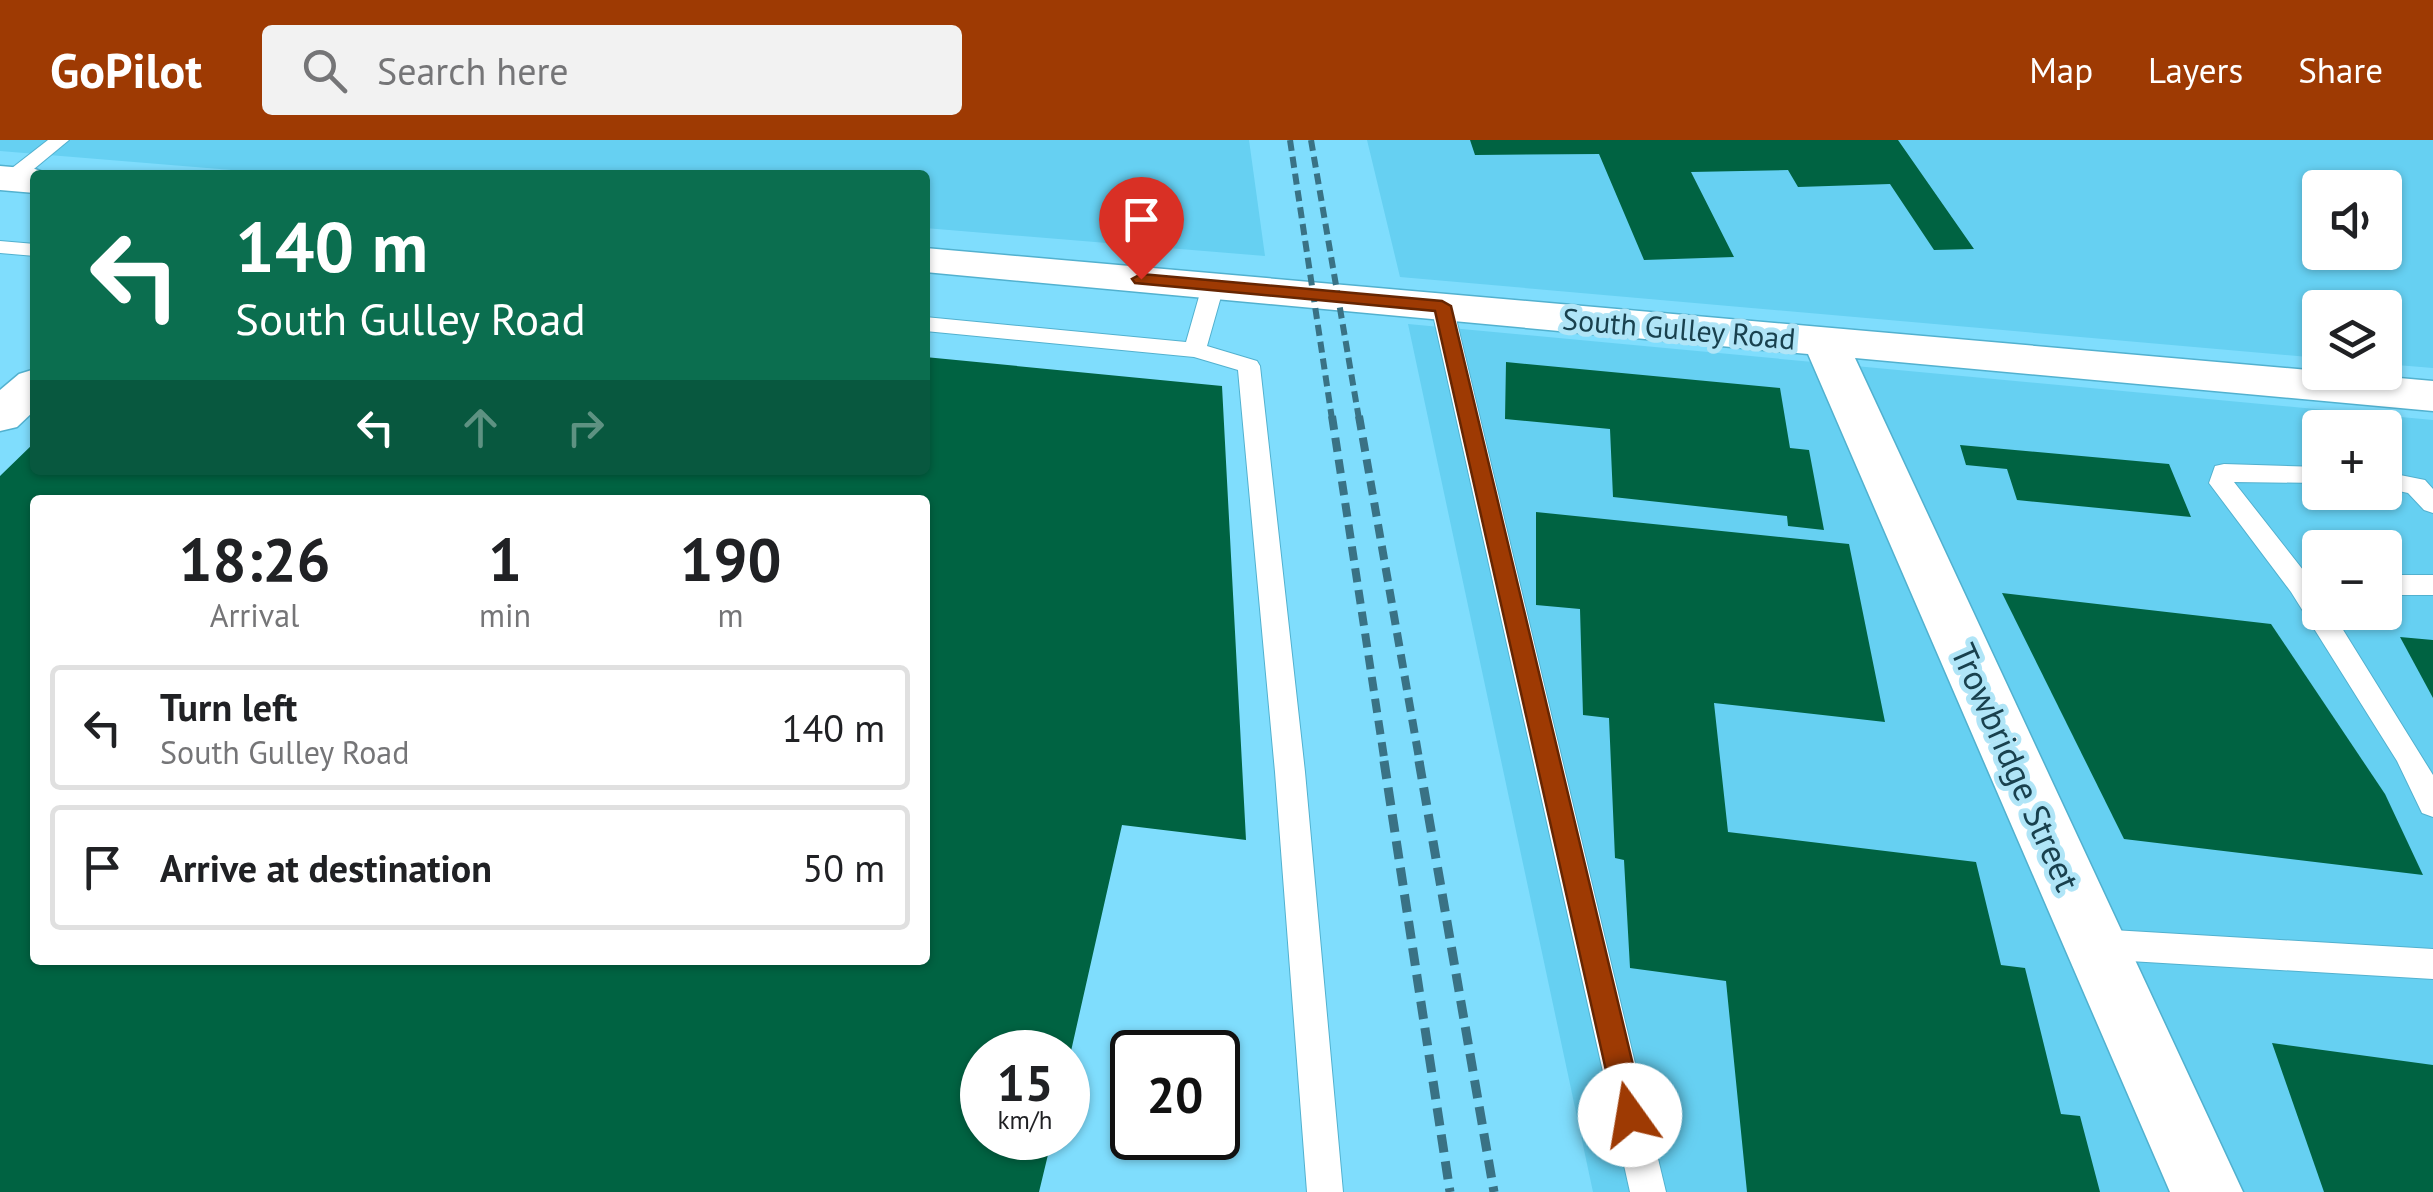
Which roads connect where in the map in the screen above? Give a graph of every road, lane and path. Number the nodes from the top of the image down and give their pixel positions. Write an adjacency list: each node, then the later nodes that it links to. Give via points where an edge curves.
1 (60, 140): 2 (lane)
2 (15, 179)
3 (0, 247): 4 (lane)
4 (30, 250)
5 (930, 260): 6 (street, South Gulley Road)
6 (1213, 286): 7 (street, South Gulley Road); 10 (lane)
7 (1442, 306): 9 (street, South Gulley Road); 23 (lane)
8 (930, 324): 10 (lane)
9 (1825, 341): 11 (street, South Gulley Road); 20 (street, Trowbridge Street)
10 (1195, 350): 22 (lane, via 1249,366)
11 (2427, 401)
12 (2302, 474): 15 (lane, via 2224,472 2221,483)
13 (2402, 483): 14 (lane, via 2416,486)
14 (2433, 504)
15 (2302, 576)
16 (2402, 585): 17 (lane)
17 (2433, 585)
18 (2336, 630): 19 (lane)
19 (2433, 804)
20 (2096, 944): 21 (lane); 24 (street, Trowbridge Street)
21 (2433, 964)
22 (1325, 1192)
23 (1648, 1192)
24 (2207, 1192)

